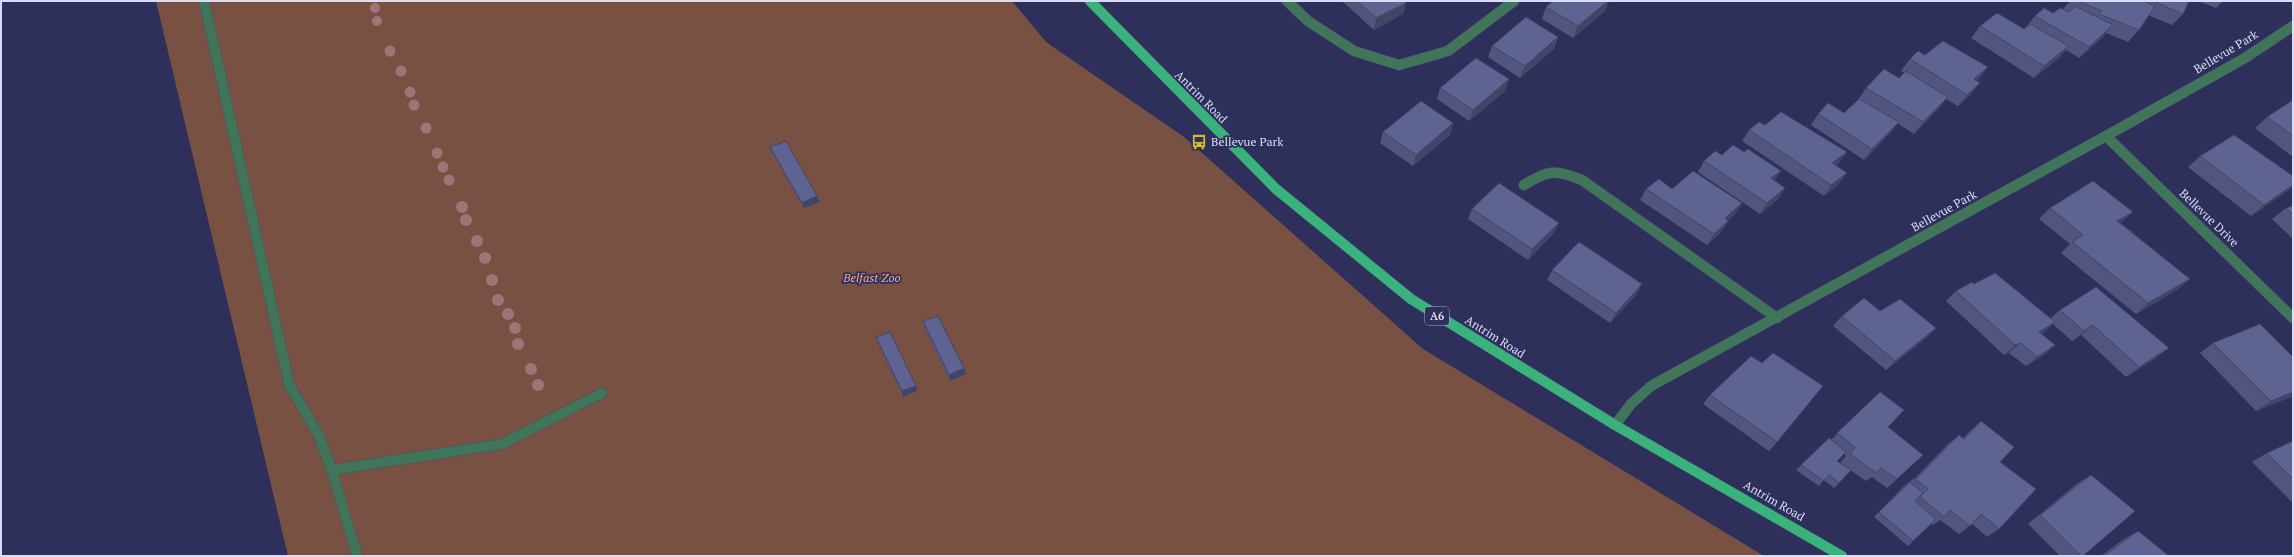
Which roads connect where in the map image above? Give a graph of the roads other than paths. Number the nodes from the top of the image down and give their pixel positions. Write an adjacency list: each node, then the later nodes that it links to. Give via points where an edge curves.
1 (204, 1): 12 (street, via 289,384 318,434)
2 (1090, 1): 11 (main road, Antrim Road / A6, via 1276,189 1340,244 1411,299)
3 (1287, 1): 4 (street, via 1308,20 1354,51 1399,65 1448,51)
4 (1514, 1)
5 (2293, 26): 6 (street, Bellevue Park, via 2245,58)
6 (2106, 136): 8 (street, Bellevue Park); 9 (street, Bellevue Drive)
7 (1524, 185): 8 (street, via 1545,171 1563,171 1582,180)
8 (1778, 318): 11 (street, Bellevue Park, via 1651,386 1632,404)
9 (2293, 318)
10 (602, 393): 12 (street, via 502,444)
11 (1616, 425): 14 (main road, Antrim Road / A6)
12 (332, 470): 13 (street)
13 (357, 556)
14 (1842, 556)

